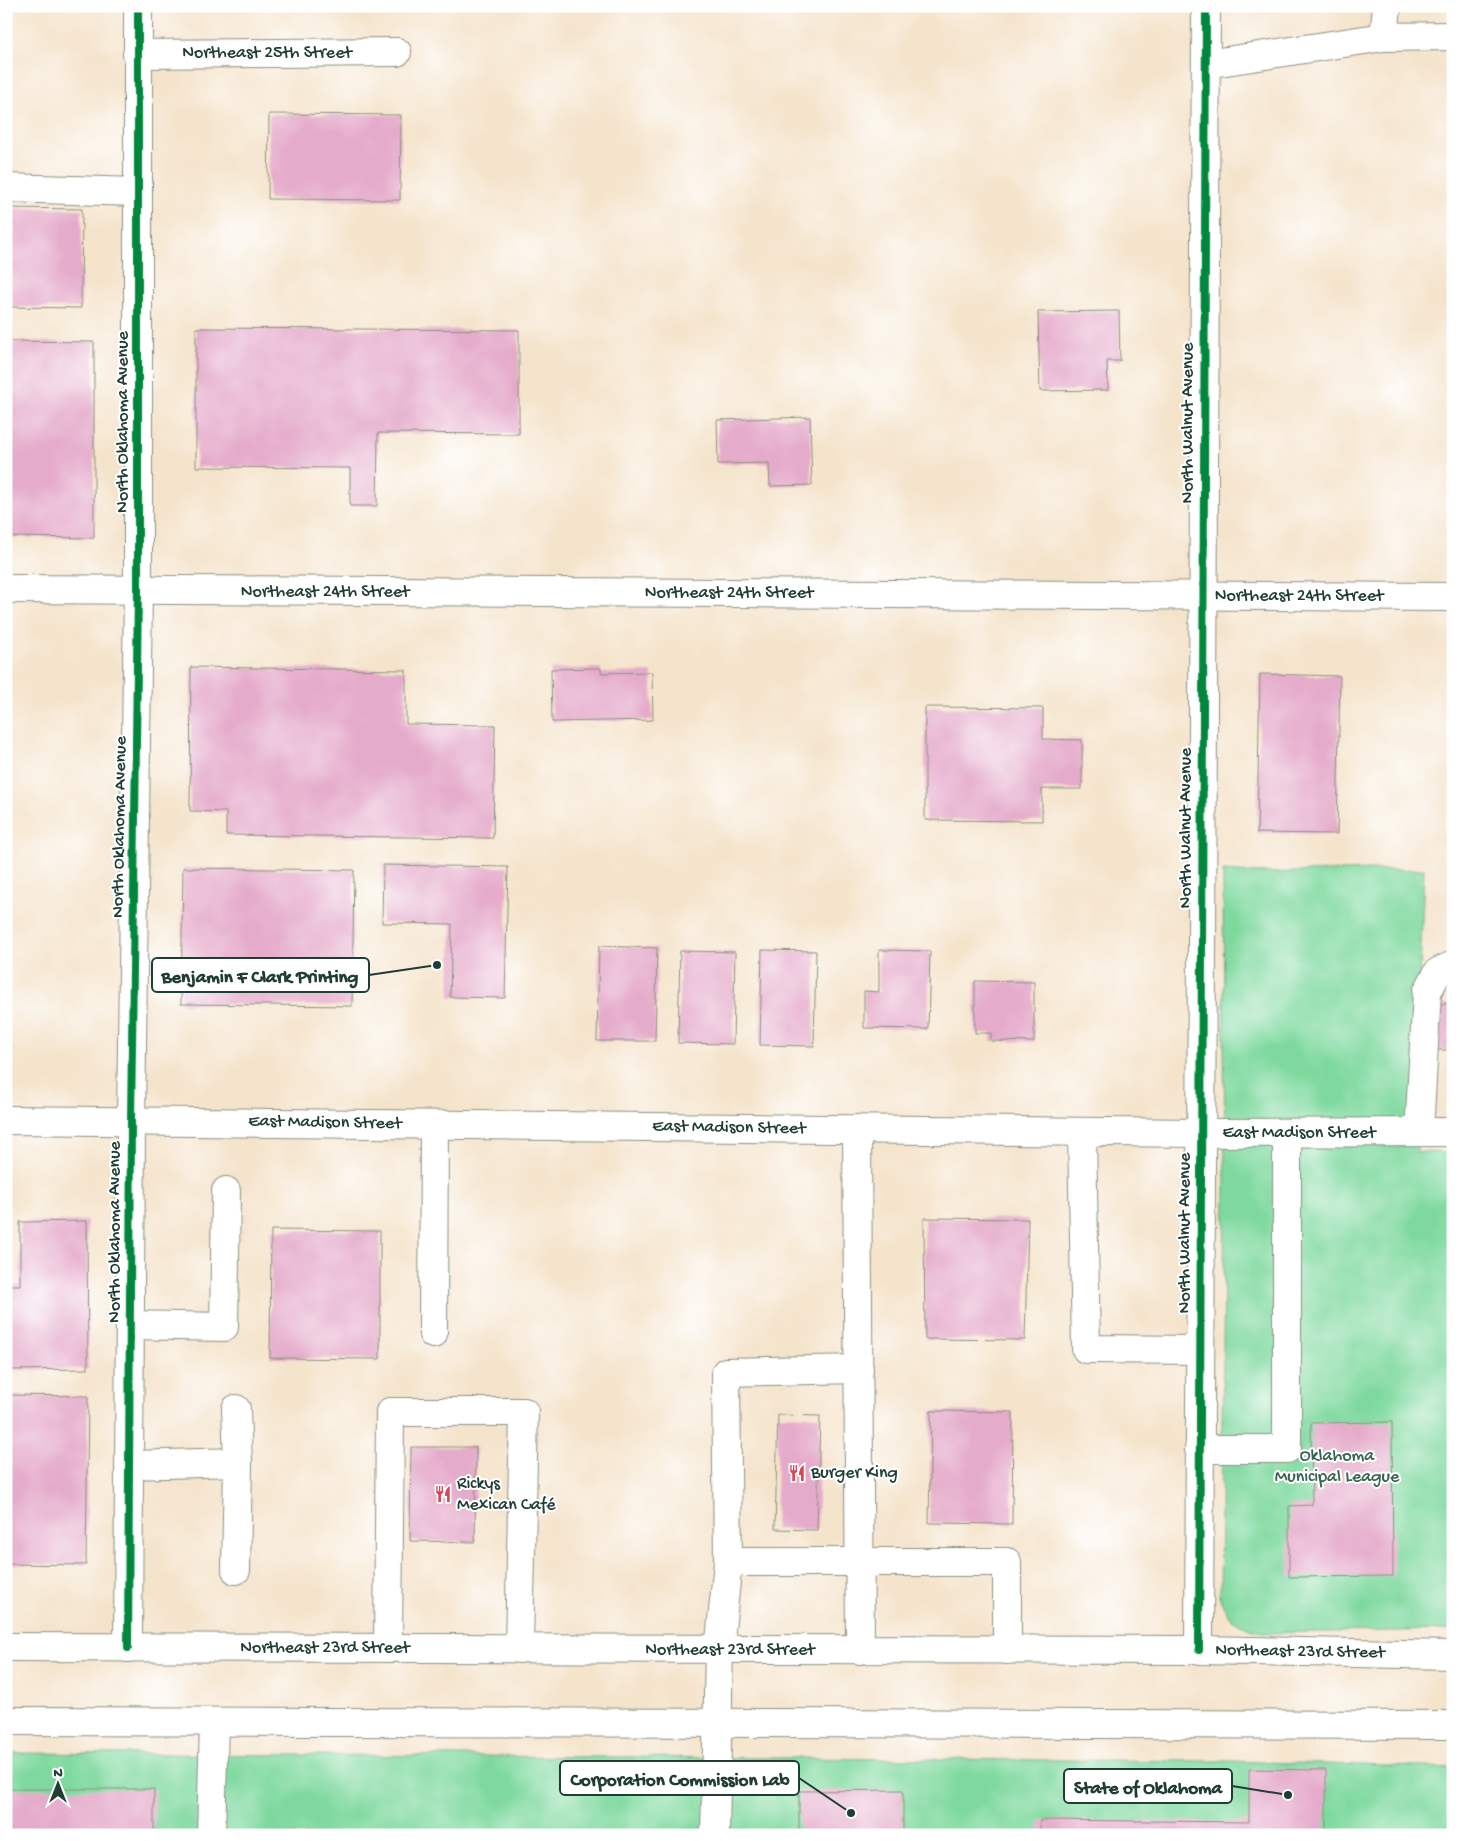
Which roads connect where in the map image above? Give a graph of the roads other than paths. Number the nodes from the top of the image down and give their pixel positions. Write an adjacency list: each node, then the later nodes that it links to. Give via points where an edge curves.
1 (138, 6): 7 (street, North Oklahoma Avenue)
2 (1206, 6): 8 (street, North Walnut Avenue)
3 (1387, 6): 5 (street)
4 (1453, 36): 5 (street)
5 (1384, 37): 8 (street)
6 (397, 52): 7 (street, Northeast 25th Street)
7 (138, 54): 10 (street, North Oklahoma Avenue)
8 (1206, 64): 13 (street, North Walnut Avenue)
9 (6, 188): 10 (street)
10 (138, 192): 12 (street, North Oklahoma Avenue)
11 (6, 589): 12 (street, Northeast 24th Street)
12 (138, 591): 13 (street, Northeast 24th Street); 17 (street, North Oklahoma Avenue)
13 (1202, 596): 14 (street, Northeast 24th Street); 23 (street, North Walnut Avenue)
14 (1453, 597)
15 (1453, 965): 21 (street, via 1438,972 1427,992)
16 (6, 1120): 17 (street, East Madison Street)
17 (131, 1121): 18 (street, East Madison Street); 26 (street, North Oklahoma Avenue)
18 (434, 1124): 19 (street, East Madison Street); 27 (street)
19 (858, 1129): 20 (street, East Madison Street); 29 (street)
20 (1082, 1132): 23 (street, East Madison Street); 28 (street, via 1086,1349)
21 (1419, 1132): 22 (street, East Madison Street); 24 (street, East Madison Street)
22 (1453, 1132)
23 (1200, 1133): 24 (street, East Madison Street); 28 (street, North Walnut Avenue)
24 (1287, 1133): 31 (street, via 1287,1449)
25 (226, 1191): 26 (street, via 224,1327)
26 (130, 1325): 33 (street, North Oklahoma Avenue)
27 (433, 1334)
28 (1200, 1350): 31 (street, North Walnut Avenue)
29 (859, 1369): 34 (street); 35 (street, via 726,1372)
30 (236, 1409): 32 (street)
31 (1199, 1449): 44 (street, North Walnut Avenue)
32 (238, 1462): 33 (street); 36 (street)
33 (129, 1465): 38 (street, North Oklahoma Avenue)
34 (860, 1560): 35 (street); 42 (street); 43 (street, via 1006,1562)
35 (728, 1562): 41 (street)
36 (236, 1570)
37 (6, 1647): 38 (street, Northeast 23rd Street)
38 (128, 1648): 39 (street, Northeast 23rd Street)
39 (388, 1648): 40 (street, Northeast 23rd Street); 40 (street, via 390,1412 524,1412)
40 (519, 1649): 41 (street, Northeast 23rd Street)
41 (719, 1650): 42 (street, Northeast 23rd Street); 48 (street)
42 (860, 1650): 43 (street, Northeast 23rd Street)
43 (1006, 1650): 44 (street, Northeast 23rd Street)
44 (1199, 1650): 45 (street, Northeast 23rd Street)
45 (1453, 1654)
46 (6, 1721): 47 (street)
47 (214, 1722): 48 (street); 50 (street)
48 (716, 1724): 49 (street); 51 (street)
49 (1453, 1725)
50 (211, 1835)
51 (715, 1835)

